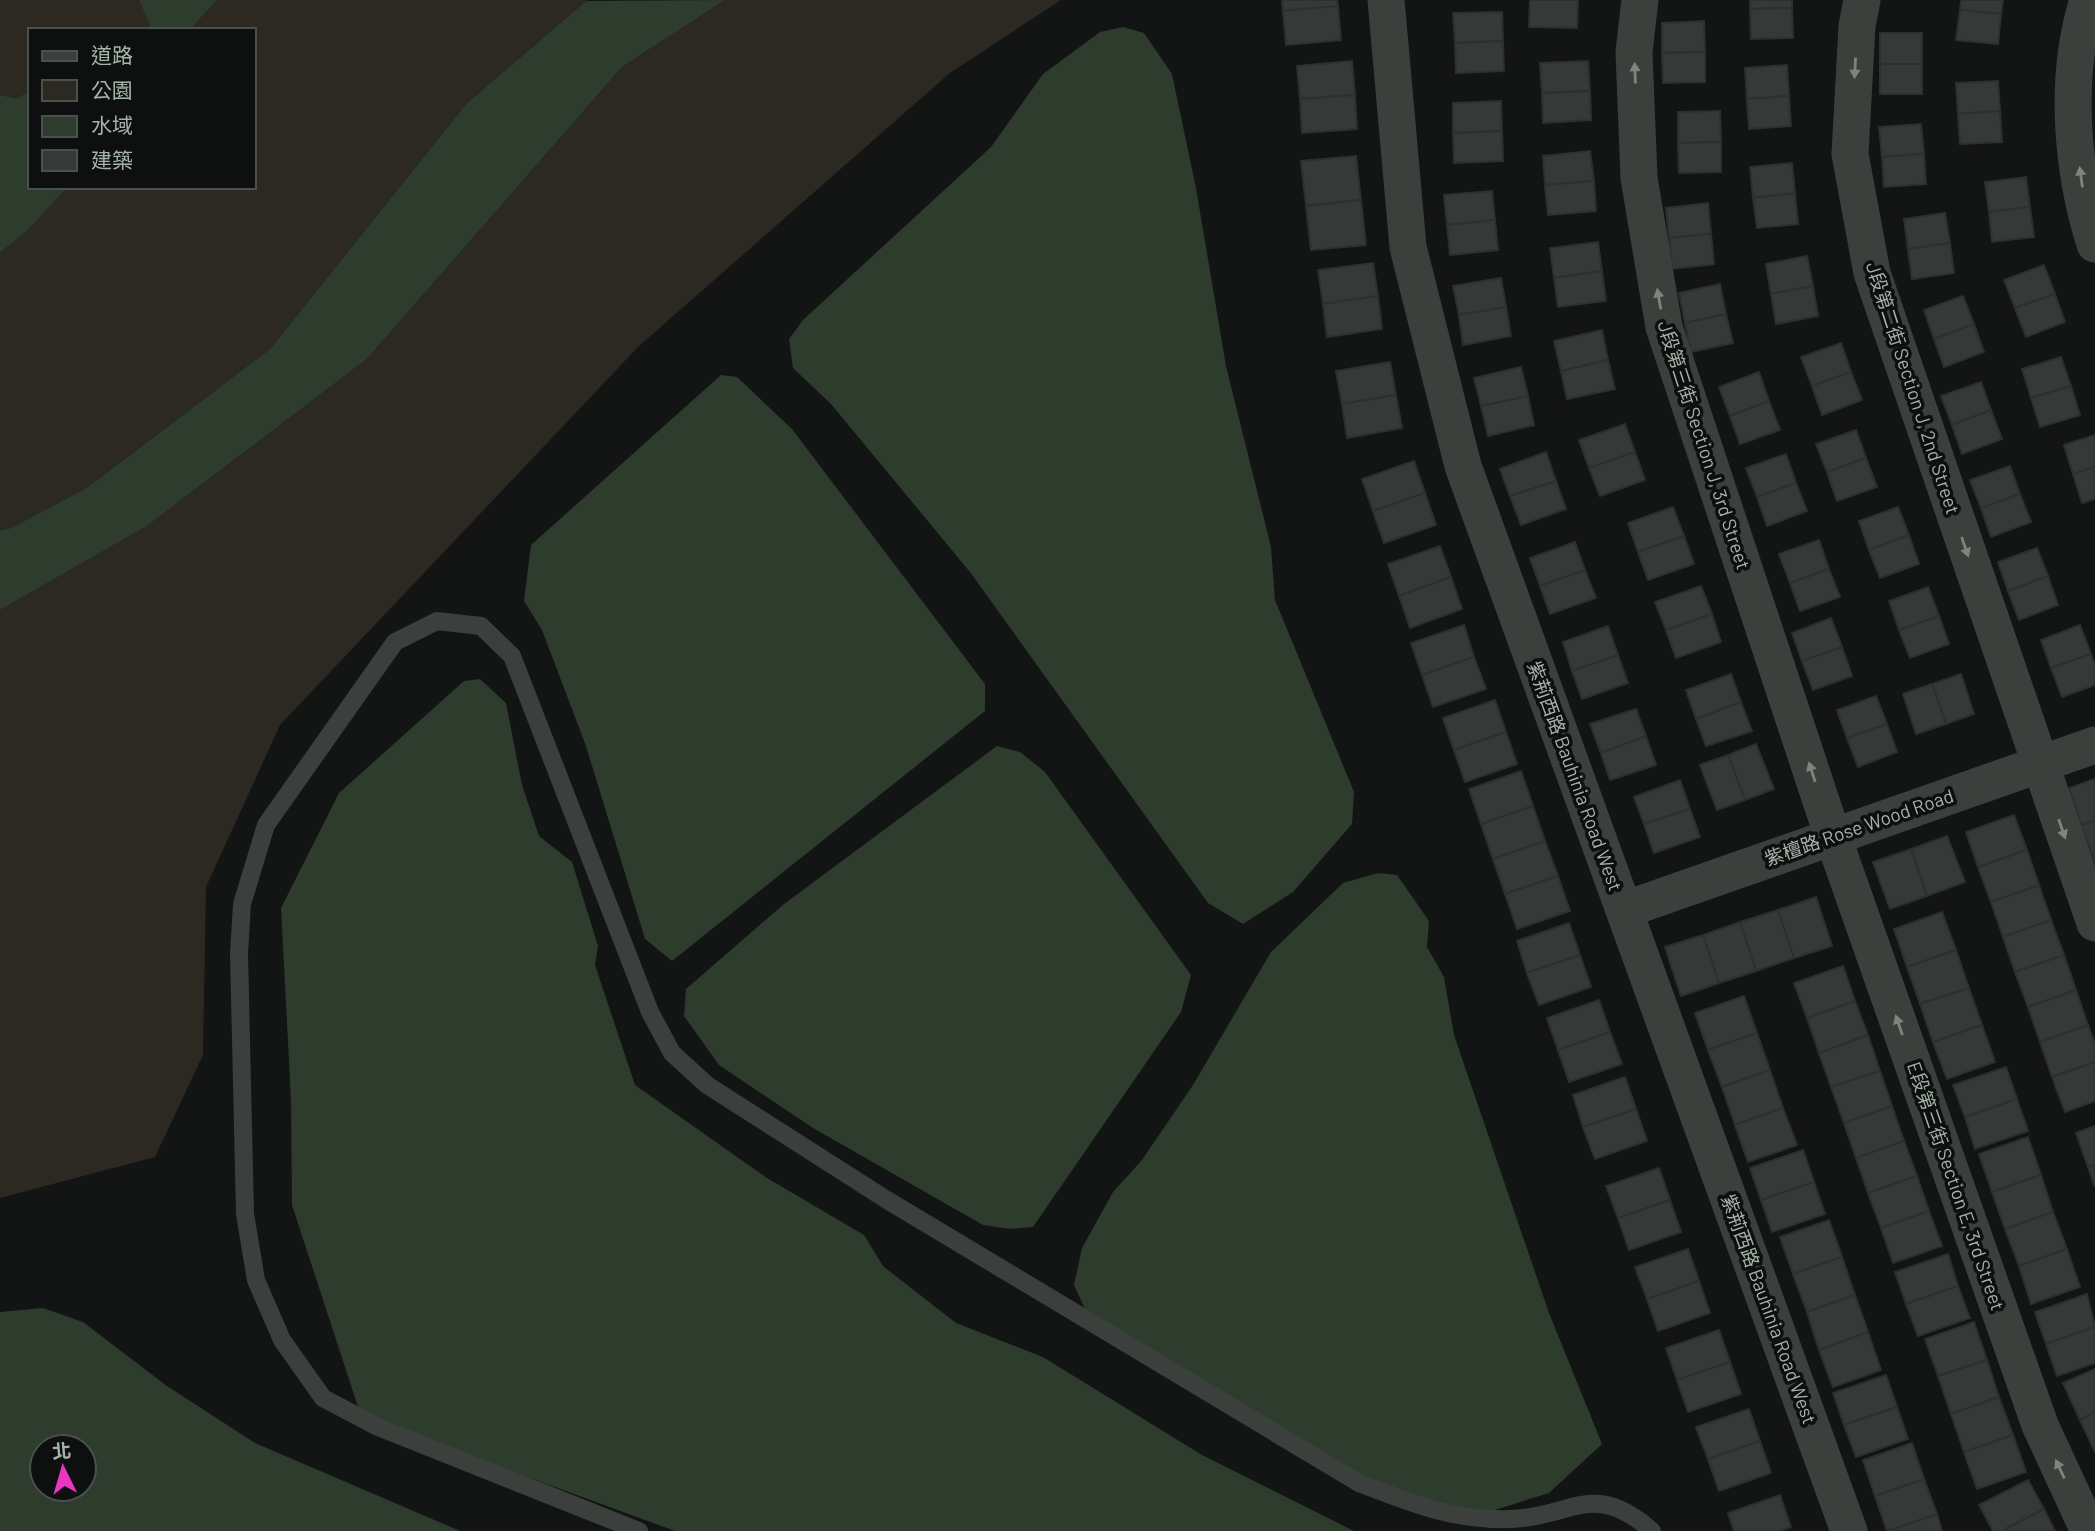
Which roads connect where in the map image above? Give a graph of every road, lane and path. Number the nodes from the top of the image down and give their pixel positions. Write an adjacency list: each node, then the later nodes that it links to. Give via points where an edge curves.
1 (1386, 0): 6 (street, 紫荊西路 Bauhinia Road West)
2 (1407, 0): 6 (street)
3 (1640, 0): 10 (street, J段第三街 Section J, 3rd Street, one-way to 3, via 1664,327 1639,178 1634,52)
4 (1862, 0): 9 (street, J段第二街 Section J, 2nd Street, one-way to 9, via 1850,154 1872,273)
5 (2088, 0): 7 (street, one-way to 5, via 2071,104)
6 (1393, 76): 11 (street, 紫荊西路 Bauhinia Road West, via 1408,247 1463,466)
7 (2095, 244)
8 (2095, 745): 9 (street, 紫檀路 Rose Wood Road)
9 (2039, 764): 10 (street, 紫檀路 Rose Wood Road); 12 (street, J段第二街 Section J, 2nd Street, one-way to 12)
10 (1833, 837): 11 (street, 紫檀路 Rose Wood Road); 16 (street, E段第三街 Section E, 3rd Street, one-way to 10, via 2040,1426)
11 (1624, 910): 15 (street, 紫荊西路 Bauhinia Road West)
12 (2095, 923)
13 (639, 1531): 14 (lane, via 378,1427 323,1398 282,1340 256,1280 245,1214 242,904 266,825 395,642 437,621 481,626 512,656 650,1012 672,1053 707,1084 899,1207 1359,1483 1436,1513 1512,1519 1587,1502 1619,1506)
14 (1652, 1531)
15 (1849, 1531)
16 (2089, 1531)

